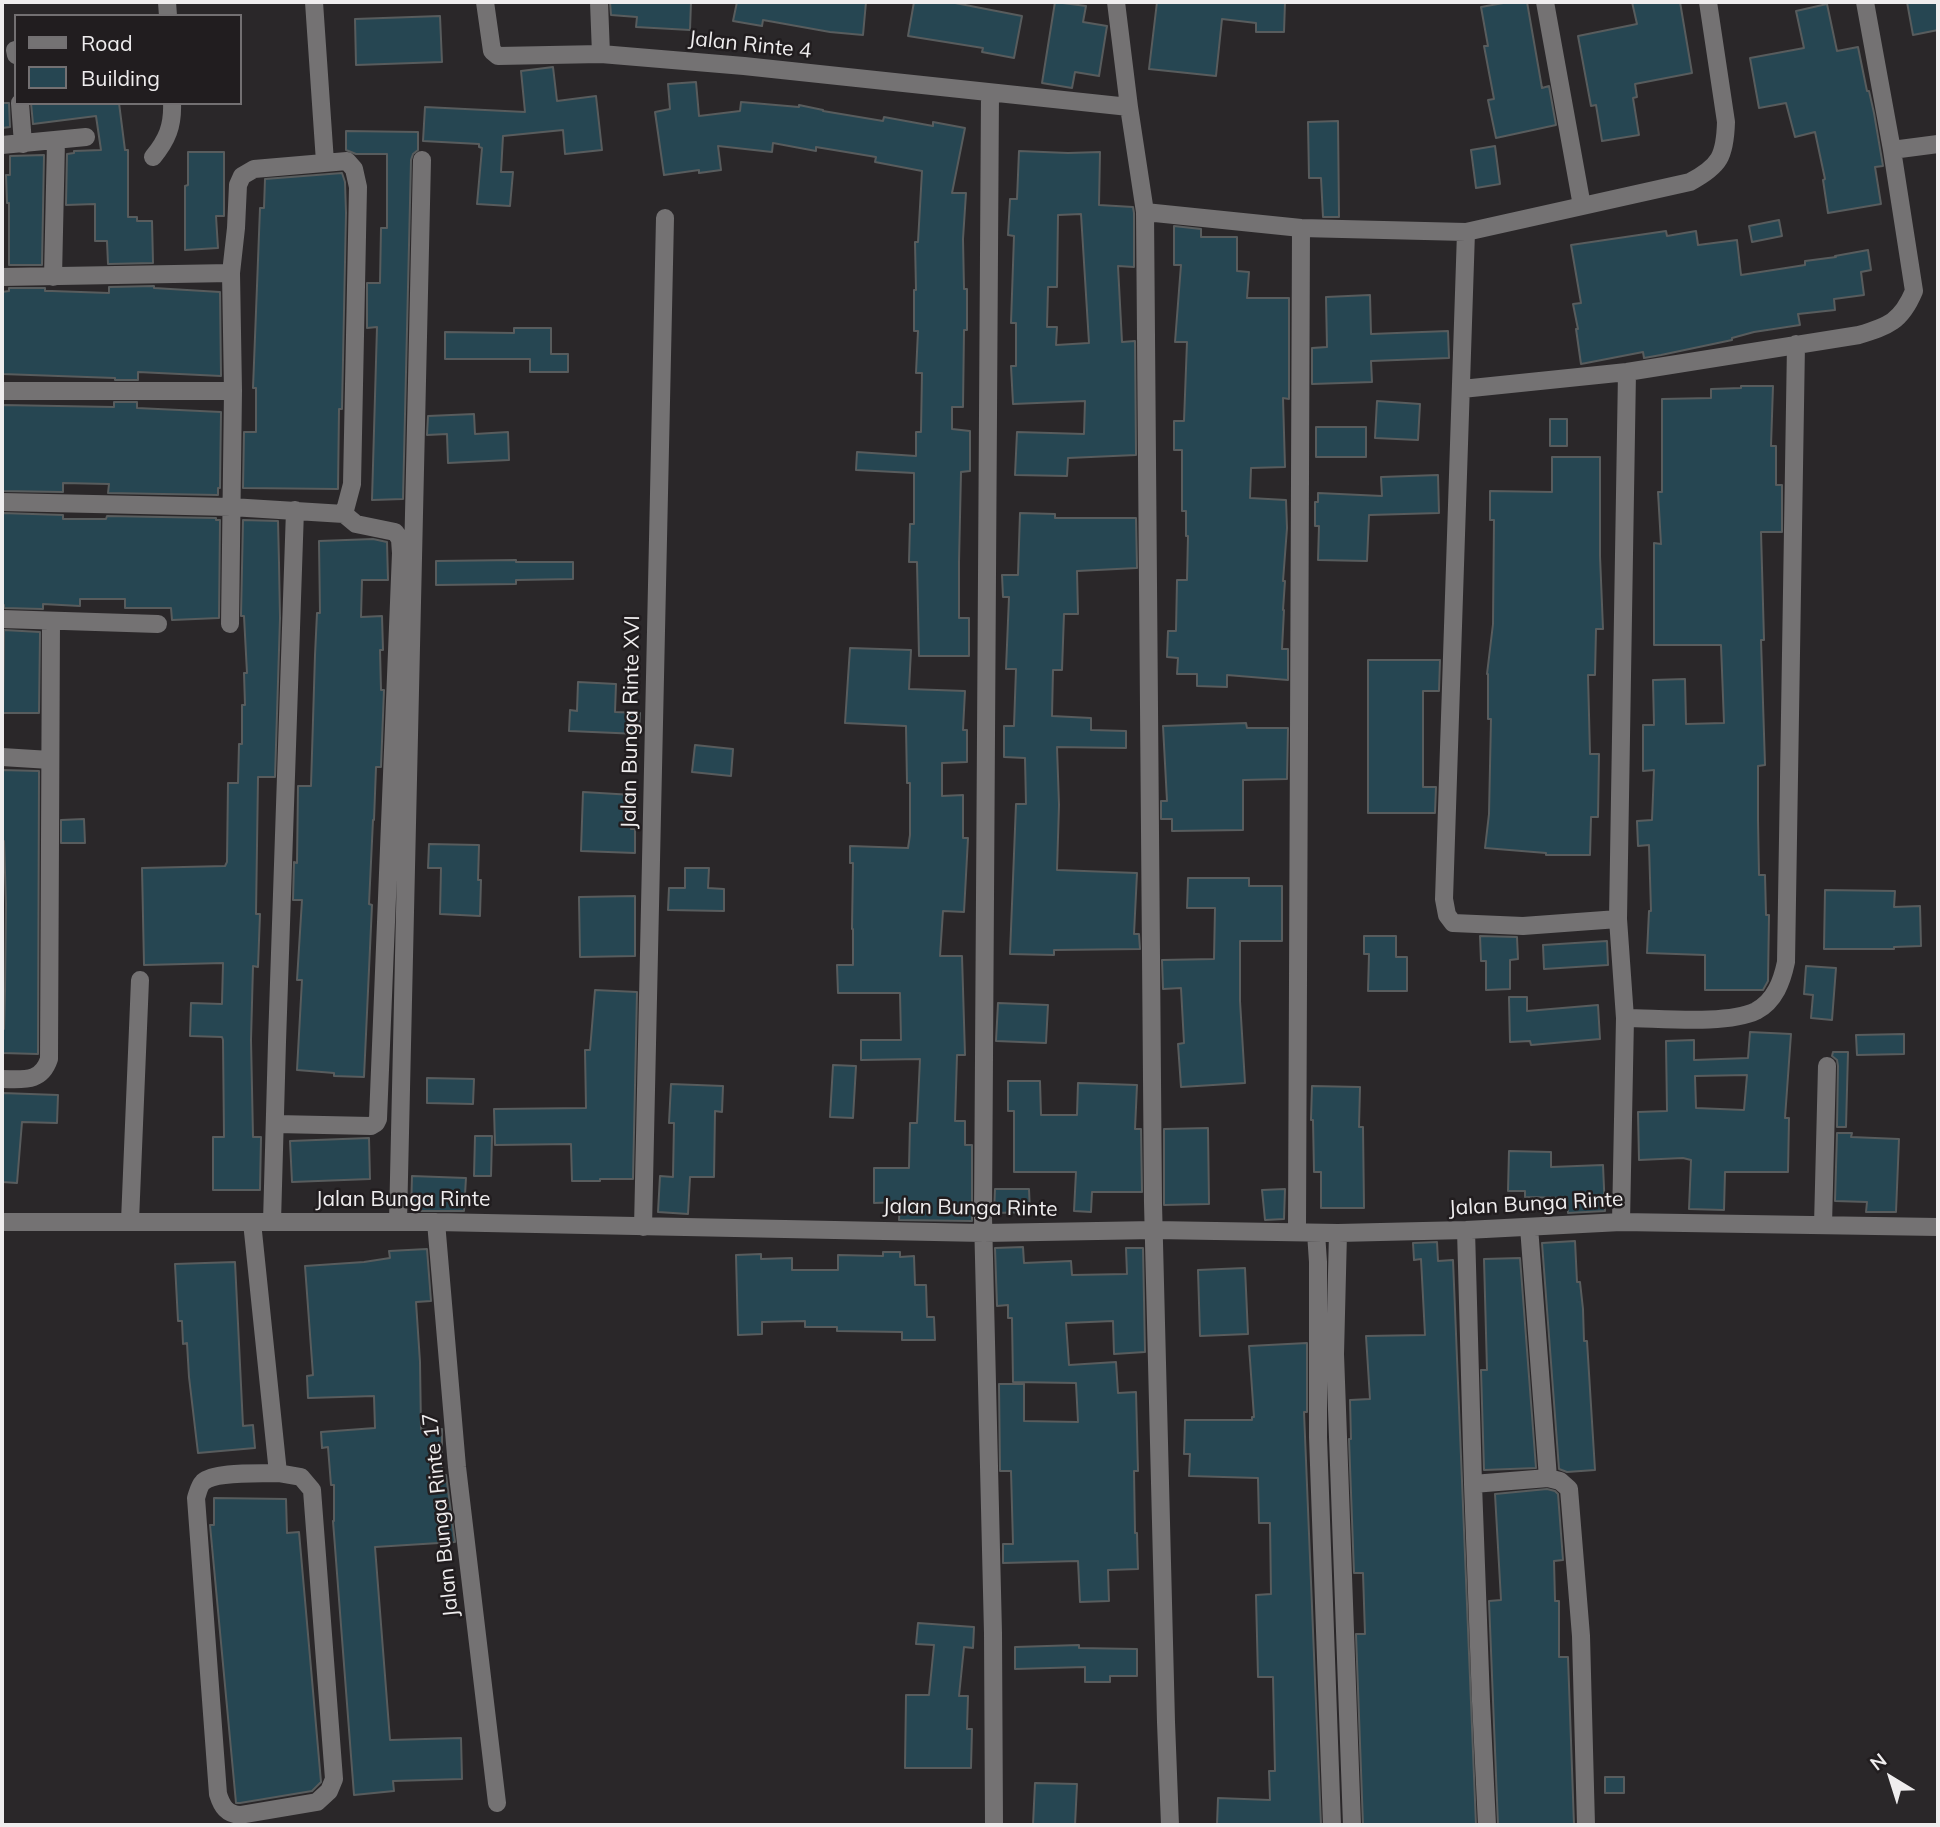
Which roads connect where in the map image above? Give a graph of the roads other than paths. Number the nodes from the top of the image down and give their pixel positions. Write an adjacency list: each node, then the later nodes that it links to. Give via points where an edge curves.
1 (314, 2): 21 (street)
2 (485, 2): 8 (street, Jalan Rinte 4, via 492,51 498,55)
3 (599, 2): 8 (street)
4 (1116, 2): 12 (street)
5 (1545, 2): 22 (street)
6 (1708, 2): 22 (street, via 1726,122 1720,158 1709,172 1690,182)
7 (1865, 2): 18 (street)
8 (601, 54): 9 (street, Jalan Rinte 4)
9 (990, 93): 12 (street, Jalan Rinte 4); 65 (street)
10 (20, 105): 17 (street)
11 (172, 105): 19 (street, via 166,141)
12 (1129, 107): 23 (street)
13 (86, 137): 14 (street)
14 (56, 141): 17 (street); 29 (street)
15 (1938, 144): 18 (street)
16 (2, 145): 17 (street)
17 (23, 145)
18 (1892, 150): 30 (street, via 1914,292 1907,308 1883,328)
19 (153, 157)
20 (422, 160): 55 (street)
21 (325, 162): 27 (street, via 254,169 242,176 236,195); 38 (street, via 347,161 358,187 352,484)
22 (1582, 206): 26 (street)
23 (1145, 212): 25 (street); 62 (street)
24 (665, 218): 59 (street, Jalan Bunga Rinte XVI)
25 (1301, 228): 26 (street); 64 (street)
26 (1466, 232): 32 (street)
27 (231, 273): 29 (street); 34 (street)
28 (2, 277): 29 (street)
29 (53, 277)
30 (1796, 344): 31 (street); 47 (street, via 1786,962 1781,985 1756,1011 1731,1017)
31 (1627, 372): 32 (street); 45 (street)
32 (1462, 390): 45 (street, via 1444,885 1447,915 1453,923 1496,926)
33 (2, 391): 34 (street)
34 (233, 391): 36 (street)
35 (2, 502): 36 (street)
36 (231, 507): 37 (street); 42 (street)
37 (295, 510): 38 (street); 50 (street)
38 (344, 514): 50 (street, via 356,523 395,532 401,554 378,1119 371,1126)
39 (2, 619): 40 (street)
40 (51, 621): 41 (street); 44 (street)
41 (158, 624)
42 (230, 624)
43 (2, 757): 44 (street)
44 (50, 760): 49 (street, via 49,1059 46,1070 38,1075)
45 (1618, 919): 47 (street)
46 (140, 980): 51 (street)
47 (1625, 1018): 57 (street)
48 (1827, 1066): 58 (street)
49 (2, 1079)
50 (276, 1124): 54 (street)
51 (130, 1221): 52 (street, Jalan Bunga Rinte); 53 (street, Jalan Bunga Rinte)
52 (2, 1222)
53 (252, 1222): 54 (street, Jalan Bunga Rinte); 68 (street)
54 (272, 1222): 55 (street, Jalan Bunga Rinte)
55 (398, 1222): 56 (street, Jalan Bunga Rinte)
56 (436, 1222): 59 (street, Jalan Bunga Rinte); 73 (street, Jalan Bunga Rinte 17, via 457,1467)
57 (1621, 1222): 58 (street, Jalan Bunga Rinte); 60 (street, Jalan Bunga Rinte)
58 (1823, 1225): 61 (street, Jalan Bunga Rinte)
59 (643, 1227): 65 (street, Jalan Bunga Rinte)
60 (1529, 1227): 63 (street, Jalan Bunga Rinte); 69 (street)
61 (1938, 1227)
62 (1154, 1230): 64 (street, Jalan Bunga Rinte); 65 (street, Jalan Bunga Rinte); 75 (street)
63 (1466, 1230): 67 (street, Jalan Bunga Rinte); 70 (street)
64 (1297, 1231): 66 (street, Jalan Bunga Rinte)
65 (984, 1233): 74 (street)
66 (1316, 1233): 67 (street, Jalan Bunga Rinte); 71 (street)
67 (1338, 1233): 72 (street, via 1335,1354)
68 (278, 1473): 68 (street, via 301,1476 312,1490 334,1779 322,1799 312,1804 240,1815 224,1808 218,1794 196,1498 204,1480 215,1476)
69 (1548, 1478): 70 (street); 79 (street, via 1569,1489 1571,1501)
70 (1473, 1485): 78 (street)
71 (1324, 1591): 72 (street); 76 (street)
72 (1343, 1591): 77 (street)
73 (498, 1803)
74 (994, 1825)
75 (1170, 1825)
76 (1332, 1825)
77 (1352, 1825)
78 (1488, 1825)
79 (1587, 1825)

